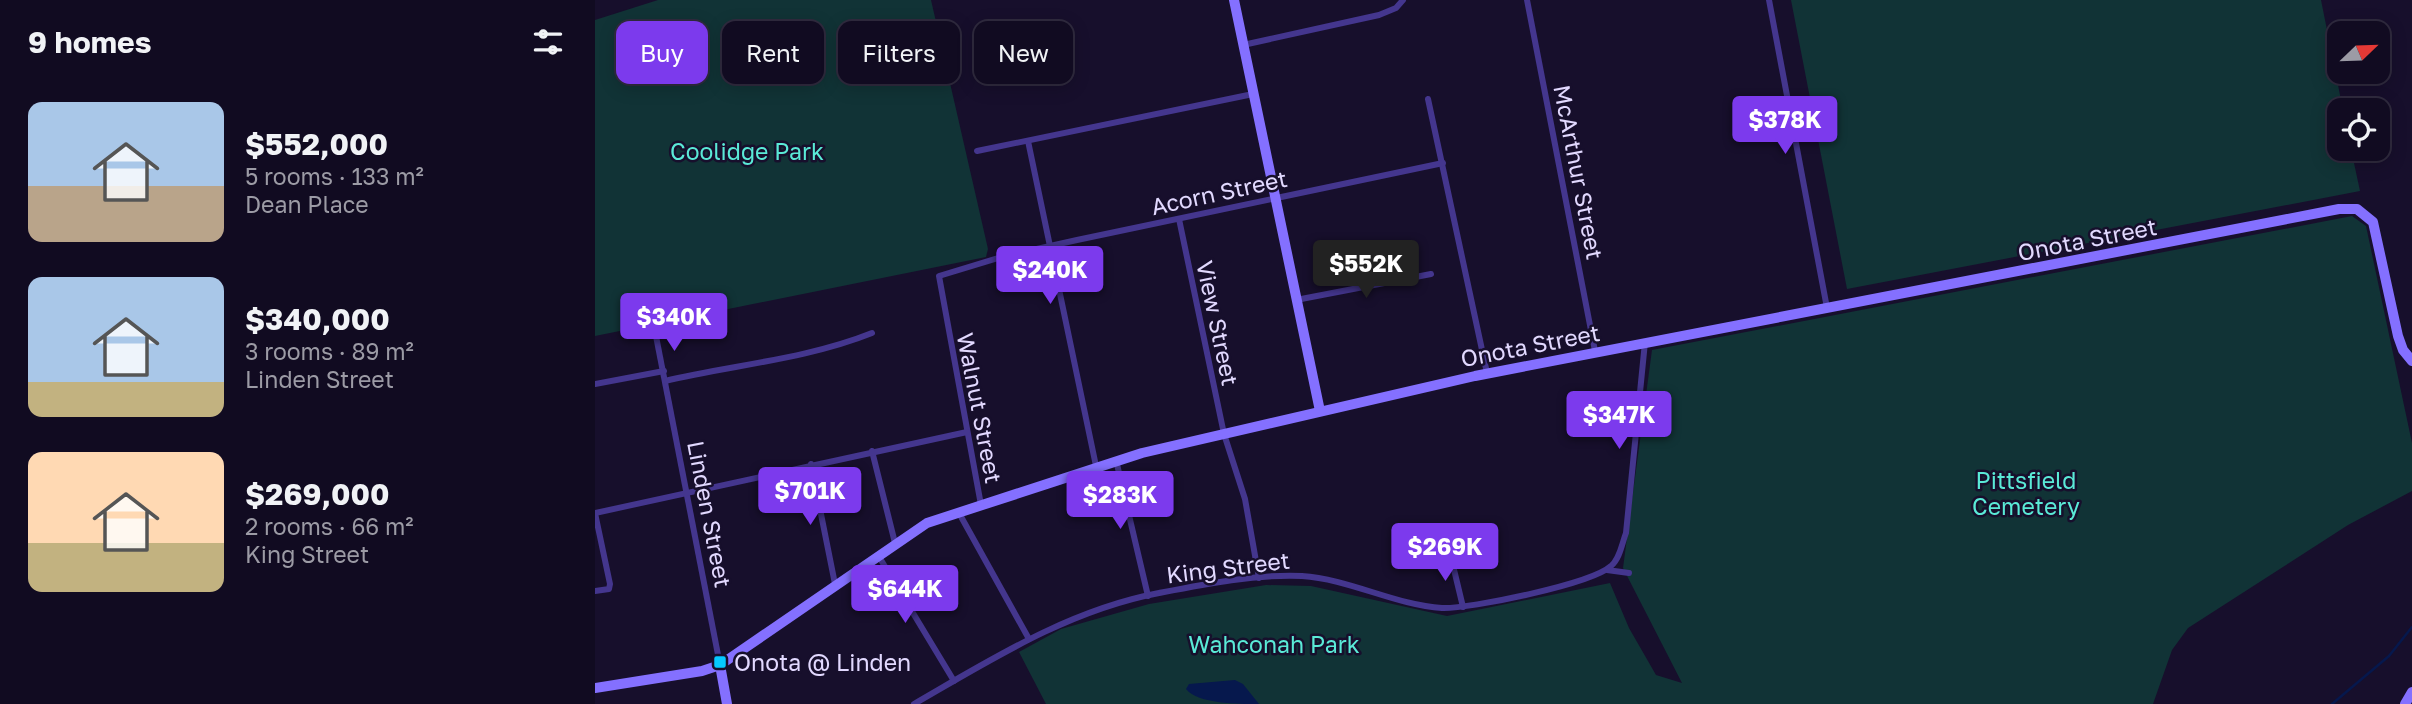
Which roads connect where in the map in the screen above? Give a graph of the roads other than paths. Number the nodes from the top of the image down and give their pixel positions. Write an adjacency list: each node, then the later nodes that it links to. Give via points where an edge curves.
1 (1234, 0): 5 (street)
2 (1403, 0): 5 (street, via 1379,15)
3 (1527, 0): 21 (street, McArthur Street)
4 (1769, 0): 17 (street)
5 (1243, 45): 6 (street)
6 (1253, 94): 8 (street); 11 (street)
7 (1428, 99): 10 (street)
8 (1028, 141): 9 (street); 13 (street)
9 (977, 152)
10 (1443, 163): 11 (street, Acorn Street); 24 (street)
11 (1275, 198): 12 (street, Acorn Street); 16 (street)
12 (1179, 219): 13 (street, Acorn Street); 29 (street, View Street)
13 (1051, 246): 14 (street, Acorn Street); 33 (street)
14 (1003, 257): 28 (street, Walnut Street, via 939,276)
15 (1431, 274): 16 (street)
16 (1296, 300): 27 (street)
17 (1827, 308): 20 (street, Onota Street); 22 (street, Onota Street, via 2349,208 2364,212 2374,222 2398,336)
18 (655, 331): 23 (street, Linden Street)
19 (872, 333): 25 (street, via 817,350)
20 (1645, 342): 21 (street, Onota Street); 41 (street, via 1626,533 1617,558)
21 (1595, 351): 24 (street, Onota Street)
22 (2412, 361)
23 (664, 371): 25 (street, Linden Street); 26 (street)
24 (1487, 373): 27 (street, Onota Street)
25 (665, 380): 34 (street, Linden Street)
26 (595, 384)
27 (1320, 411): 29 (street, Onota Street)
28 (967, 432): 30 (street); 35 (street, Walnut Street)
29 (1224, 434): 31 (street, Onota Street); 43 (street, View Street, via 1245,499)
30 (872, 451): 32 (street); 38 (street)
31 (1116, 460): 33 (street, Onota Street); 46 (street)
32 (811, 464): 34 (street); 44 (street)
33 (1096, 466): 35 (street, Onota Street)
34 (686, 491): 36 (street); 49 (street, Linden Street)
35 (981, 505): 37 (street, Onota Street)
36 (595, 513): 45 (street, via 609,589)
37 (959, 513): 38 (street, Onota Street, via 927,523); 48 (street)
38 (895, 543): 40 (street, Onota Street)
39 (1450, 552): 47 (street)
40 (878, 555): 44 (street, Onota Street); 50 (street)
41 (1605, 569): 42 (street); 47 (street, King Street)
42 (1629, 573)
43 (1259, 578): 46 (street, King Street); 47 (street, King Street, via 1303,576 1440,608)
44 (835, 584): 49 (street, Onota Street)
45 (595, 591)
46 (1148, 596): 48 (street, King Street, via 1068,620)
47 (1463, 607)
48 (1029, 639): 50 (street, King Street)
49 (720, 665): 51 (street, Onota Street); 53 (street, Linden Street)
50 (954, 681): 54 (street, King Street)
51 (595, 688)
52 (2412, 692): 55 (street)
53 (727, 704)
54 (914, 704)
55 (2405, 704)

